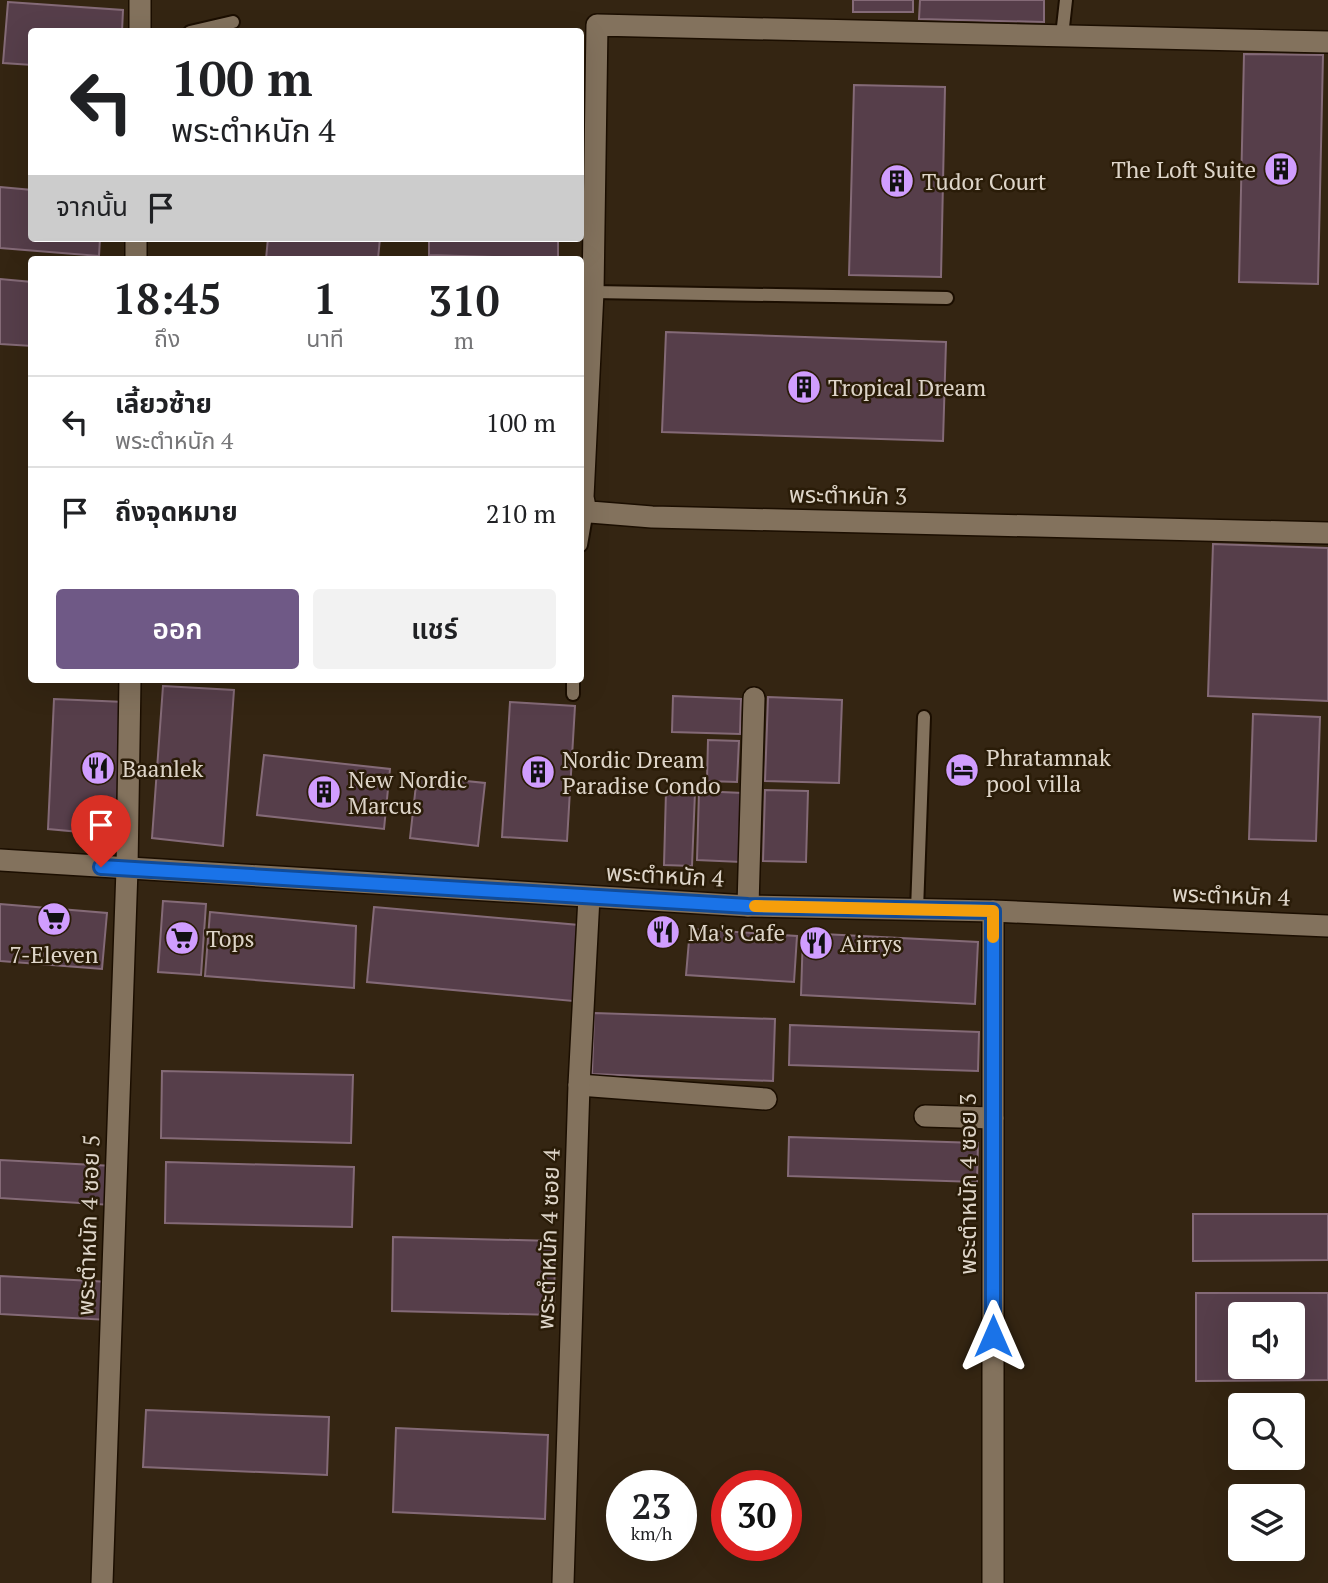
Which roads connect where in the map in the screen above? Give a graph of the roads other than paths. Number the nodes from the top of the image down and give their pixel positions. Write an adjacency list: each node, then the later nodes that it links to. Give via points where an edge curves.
1 (140, 0): 4 (street)
2 (1066, 0): 6 (lane)
3 (233, 22): 5 (lane)
4 (140, 28)
5 (207, 28)
6 (1062, 36): 7 (street); 8 (street, via 597,25)
7 (1328, 42)
8 (593, 292): 9 (lane); 10 (street)
9 (947, 298)
10 (584, 476)
11 (584, 500): 12 (street)
12 (587, 510): 13 (lane); 14 (street, พระตำหนัก 3, via 652,517)
13 (584, 528)
14 (1328, 533)
15 (130, 683): 21 (street, พระตำหนัก 4 ซอย 5)
16 (573, 683): 17 (lane)
17 (573, 694)
18 (754, 698): 23 (street)
19 (924, 717): 24 (lane)
20 (0, 860): 21 (street, พระตำหนัก 4)
21 (127, 869): 22 (street, พระตำหนัก 4); 31 (street, พระตำหนัก 4 ซอย 5)
22 (589, 897): 23 (street, พระตำหนัก 4); 27 (street, พระตำหนัก 4 ซอย 4)
23 (748, 906): 24 (street, พระตำหนัก 4)
24 (917, 910): 25 (street, พระตำหนัก 4)
25 (993, 911): 26 (street, พระตำหนัก 4); 30 (street, พระตำหนัก 4 ซอย 3)
26 (1328, 926)
27 (579, 1085): 28 (street); 32 (street, พระตำหนัก 4 ซอย 4)
28 (766, 1099)
29 (925, 1116): 30 (street)
30 (993, 1118): 33 (street, พระตำหนัก 4 ซอย 3)
31 (102, 1583)
32 (563, 1583)
33 (993, 1583)

